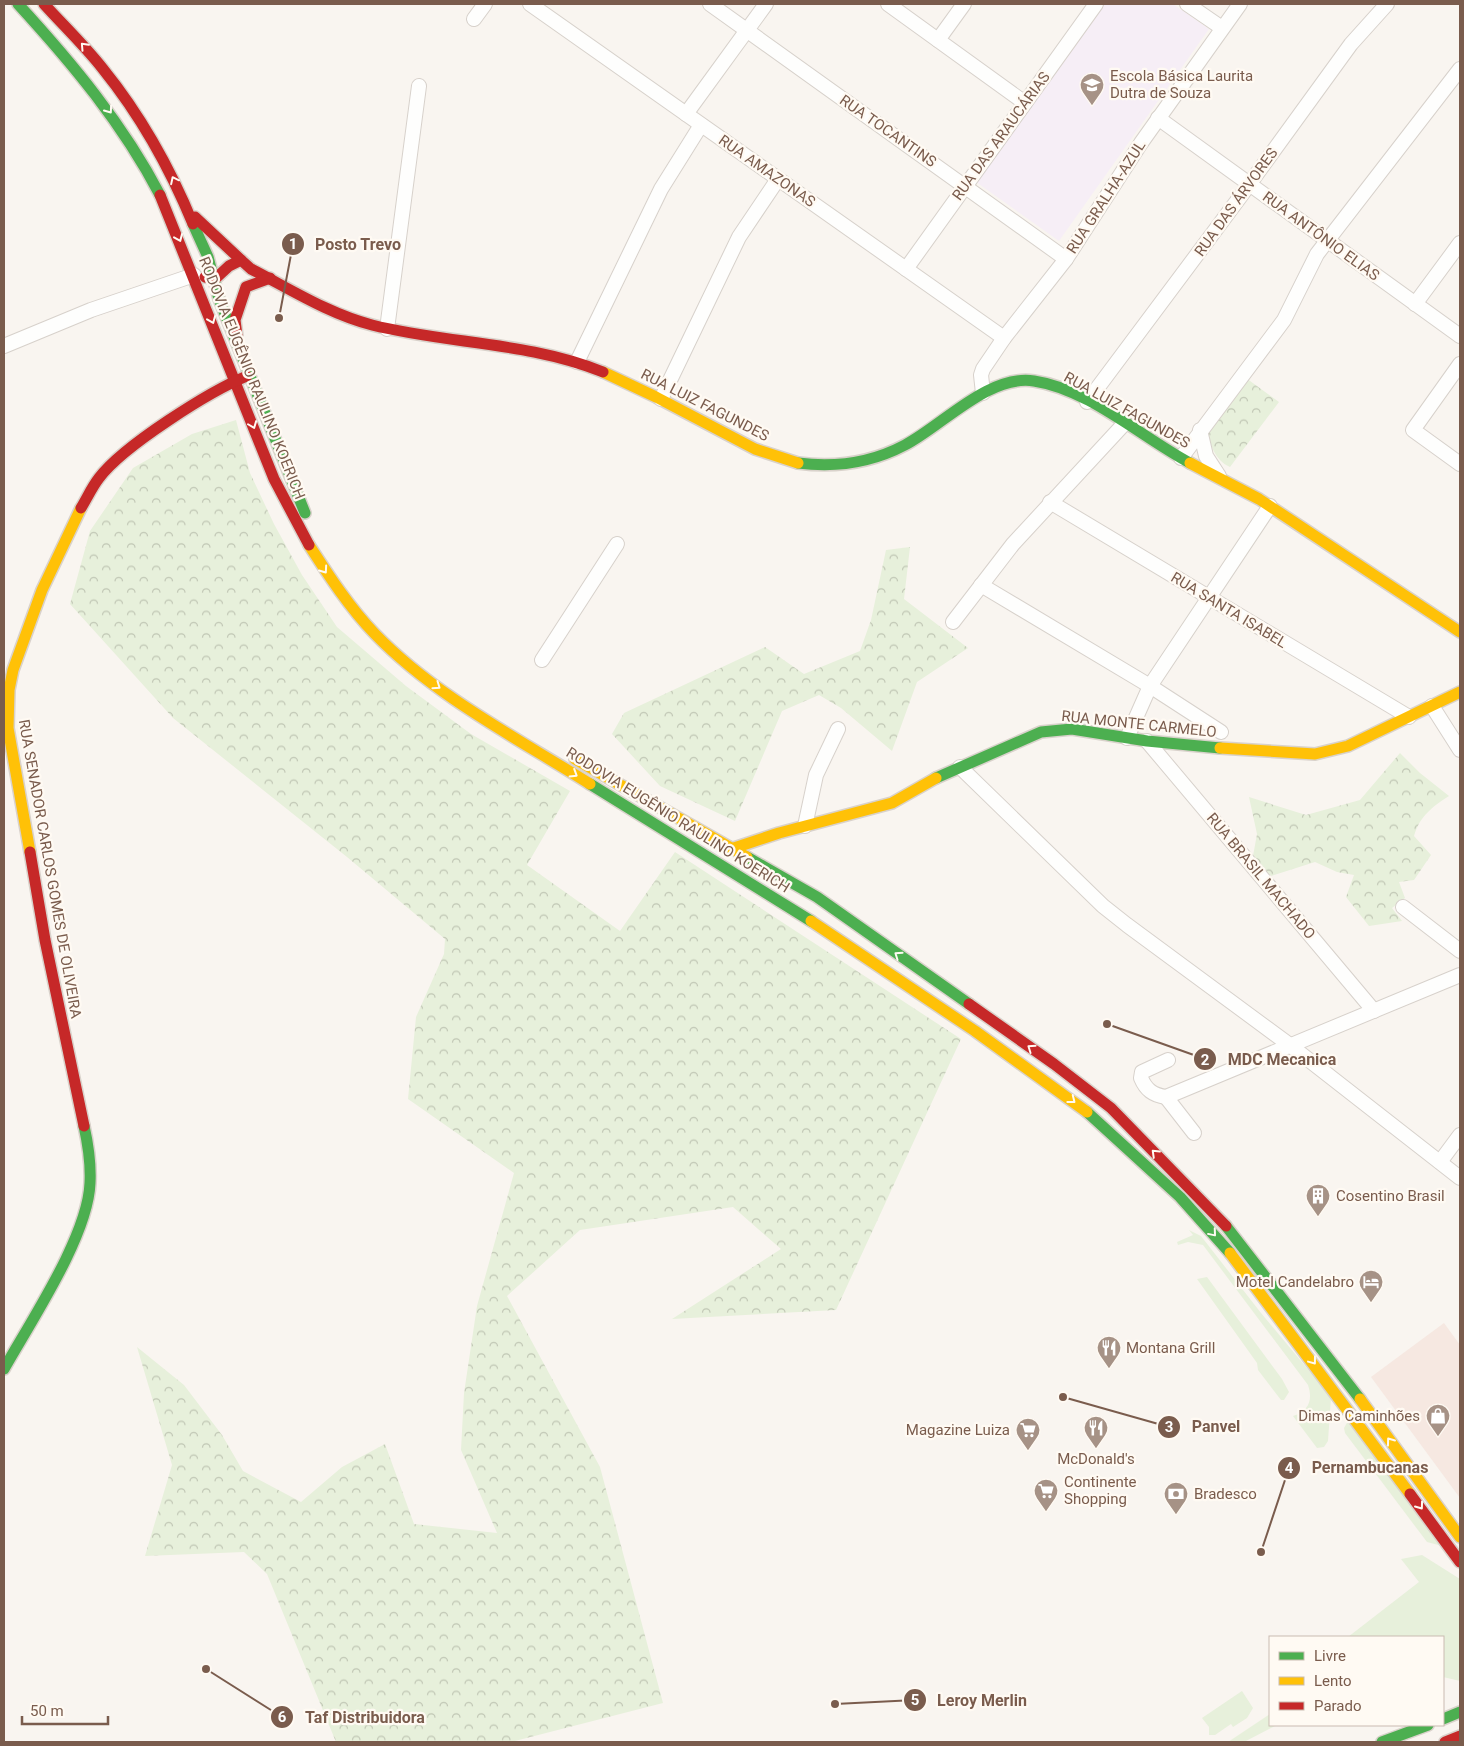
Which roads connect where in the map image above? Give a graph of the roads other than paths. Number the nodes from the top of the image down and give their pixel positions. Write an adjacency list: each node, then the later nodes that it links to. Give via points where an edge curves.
1 (18, 4): 33 (main road, RODOVIA EUGÊNIO RAULINO KOERICH, one-way to 33, via 85,78 129,139 159,193)
2 (44, 4): 26 (main road, RODOVIA EUGÊNIO RAULINO KOERICH, one-way to 2, via 143,124 89,51)
3 (485, 4): 13 (street)
4 (530, 4): 20 (street, RUA AMAZONAS)
5 (710, 4): 15 (street, RUA TOCANTINS)
6 (766, 4): 15 (street)
7 (888, 4): 16 (street)
8 (964, 4): 16 (street)
9 (1096, 4): 19 (street, RUA DAS ARAUCÁRIAS)
10 (1187, 4): 14 (street)
11 (1240, 4): 14 (street, RUA GRALHA-AZUL)
12 (1387, 4): 24 (street, RUA DAS ÁRVORES, via 1351,44)
13 (474, 19)
14 (1222, 28): 21 (street, RUA GRALHA-AZUL)
15 (747, 30): 20 (street); 25 (street, RUA TOCANTINS)
16 (938, 40): 19 (street)
17 (1460, 69): 27 (street)
18 (419, 86): 39 (street)
19 (1025, 103): 25 (street, RUA DAS ARAUCÁRIAS)
20 (686, 114): 22 (street, RUA AMAZONAS)
21 (1158, 118): 24 (street, RUA ANTÔNIO ELIAS); 29 (street, RUA GRALHA-AZUL)
22 (701, 124): 23 (street, RUA AMAZONAS); 44 (street, via 661,189)
23 (778, 179): 32 (street, RUA AMAZONAS); 49 (street, via 739,237)
24 (1250, 184): 27 (street, RUA ANTÔNIO ELIAS); 50 (street, RUA DAS ÁRVORES)
25 (966, 185): 29 (street, RUA TOCANTINS); 32 (street, RUA DAS ARAUCÁRIAS)
26 (186, 205): 30 (main road, RUA LUIZ FAGUNDES, via 201,224); 35 (main road, RODOVIA EUGÊNIO RAULINO KOERICH)
27 (1329, 240): 38 (street, RUA ANTÔNIO ELIAS); 52 (street, via 1316,254 1284,320)
28 (1460, 243): 38 (street)
29 (1066, 259): 41 (street, RUA GRALHA-AZUL)
30 (241, 260): 31 (main road, RUA LUIZ FAGUNDES); 35 (main road)
31 (252, 269): 34 (main road, RUA LUIZ FAGUNDES); 36 (main road)
32 (906, 269): 41 (street, RUA AMAZONAS)
33 (194, 275): 35 (main road); 37 (main road); 42 (street, via 91,310); 47 (main road, RODOVIA EUGÊNIO RAULINO KOERICH, one-way to 47)
34 (270, 278): 36 (main road); 39 (main road, RUA LUIZ FAGUNDES, via 342,315)
35 (215, 279): 37 (main road, RODOVIA EUGÊNIO RAULINO KOERICH)
36 (246, 287): 37 (main road, via 228,294); 43 (main road, via 235,320)
37 (218, 292): 43 (main road, RODOVIA EUGÊNIO RAULINO KOERICH)
38 (1416, 304): 40 (street, RUA ANTÔNIO ELIAS)
39 (387, 329): 44 (main road, RUA LUIZ FAGUNDES)
40 (1460, 336)
41 (1004, 338): 48 (street, RUA GRALHA-AZUL, via 983,368)
42 (4, 346)
43 (238, 346): 46 (main road, RODOVIA EUGÊNIO RAULINO KOERICH)
44 (577, 362): 49 (main road, RUA LUIZ FAGUNDES)
45 (1460, 364): 54 (street, via 1413,430)
46 (249, 376): 47 (main road, RUA SENADOR CARLOS GOMES DE OLIVEIRA); 58 (main road, RODOVIA EUGÊNIO RAULINO KOERICH)
47 (235, 380): 89 (main road, RUA SENADOR CARLOS GOMES DE OLIVEIRA, via 133,446 100,477 77,514 42,590 13,670 8,728 45,940 88,1146 90,1184 74,1242); 91 (main road, RODOVIA EUGÊNIO RAULINO KOERICH, one-way to 91, via 274,479 304,538 354,611 397,655 483,717 819,925 1028,1067 1108,1130 1180,1196 1233,1257)
48 (983, 393): 49 (main road, RUA LUIZ FAGUNDES, via 901,449 867,461 824,467 796,464 766,454); 50 (main road, RUA LUIZ FAGUNDES, via 999,384 1024,380 1050,384)
49 (661, 399)
50 (1087, 402): 51 (main road, RUA LUIZ FAGUNDES)
51 (1124, 424): 53 (main road, RUA LUIZ FAGUNDES); 56 (street)
52 (1200, 430): 53 (street); 55 (street, via 1206,456)
53 (1180, 458): 55 (main road, RUA LUIZ FAGUNDES)
54 (1460, 464)
55 (1219, 476): 57 (main road, RUA LUIZ FAGUNDES)
56 (1050, 502): 60 (street); 61 (street, RUA SANTA ISABEL)
57 (1270, 506): 61 (street); 63 (main road, RUA LUIZ FAGUNDES)
58 (310, 522)
59 (617, 544): 64 (street)
60 (981, 585): 62 (street); 65 (street)
61 (1209, 598): 65 (street); 68 (street, RUA SANTA ISABEL)
62 (953, 622)
63 (1460, 632)
64 (542, 660)
65 (1150, 686): 70 (street); 71 (street)
66 (1460, 692): 67 (main road, RUA MONTE CARMELO)
67 (1432, 706): 68 (main road, RUA MONTE CARMELO); 73 (street)
68 (1409, 717): 72 (main road, RUA MONTE CARMELO, via 1348,746 1315,754)
69 (838, 729): 76 (street, via 816,775)
70 (1222, 732)
71 (1127, 738): 72 (main road, RUA MONTE CARMELO); 75 (main road, RUA MONTE CARMELO, via 1072,729 1041,732)
72 (1147, 741): 81 (street, RUA BRASIL MACHADO)
73 (1460, 750)
74 (568, 755): 77 (main road, RODOVIA EUGÊNIO RAULINO KOERICH)
75 (960, 767): 76 (main road, RUA MONTE CARMELO, via 892,804); 82 (street, via 1103,906)
76 (805, 826): 77 (main road, RUA MONTE CARMELO)
77 (734, 848): 90 (main road, RODOVIA EUGÊNIO RAULINO KOERICH, one-way to 77, via 1328,1355 1249,1253 1209,1206 1111,1108 1054,1064 817,897)
78 (1403, 907): 79 (street)
79 (1457, 944)
80 (1460, 975): 81 (street)
81 (1374, 1011): 82 (street)
82 (1291, 1046): 84 (street); 87 (street)
83 (1168, 1060): 84 (street, via 1142,1072 1140,1078 1149,1091)
84 (1166, 1097): 85 (street)
85 (1194, 1133)
86 (1460, 1135): 87 (street)
87 (1440, 1162): 88 (street)
88 (1460, 1178)
89 (4, 1369)
90 (1460, 1537)
91 (1460, 1562)
92 (1460, 1712): 93 (main road)
93 (1444, 1719)
94 (1425, 1726): 96 (main road)
95 (1460, 1736): 97 (main road)
96 (1382, 1742)
97 (1445, 1742)

